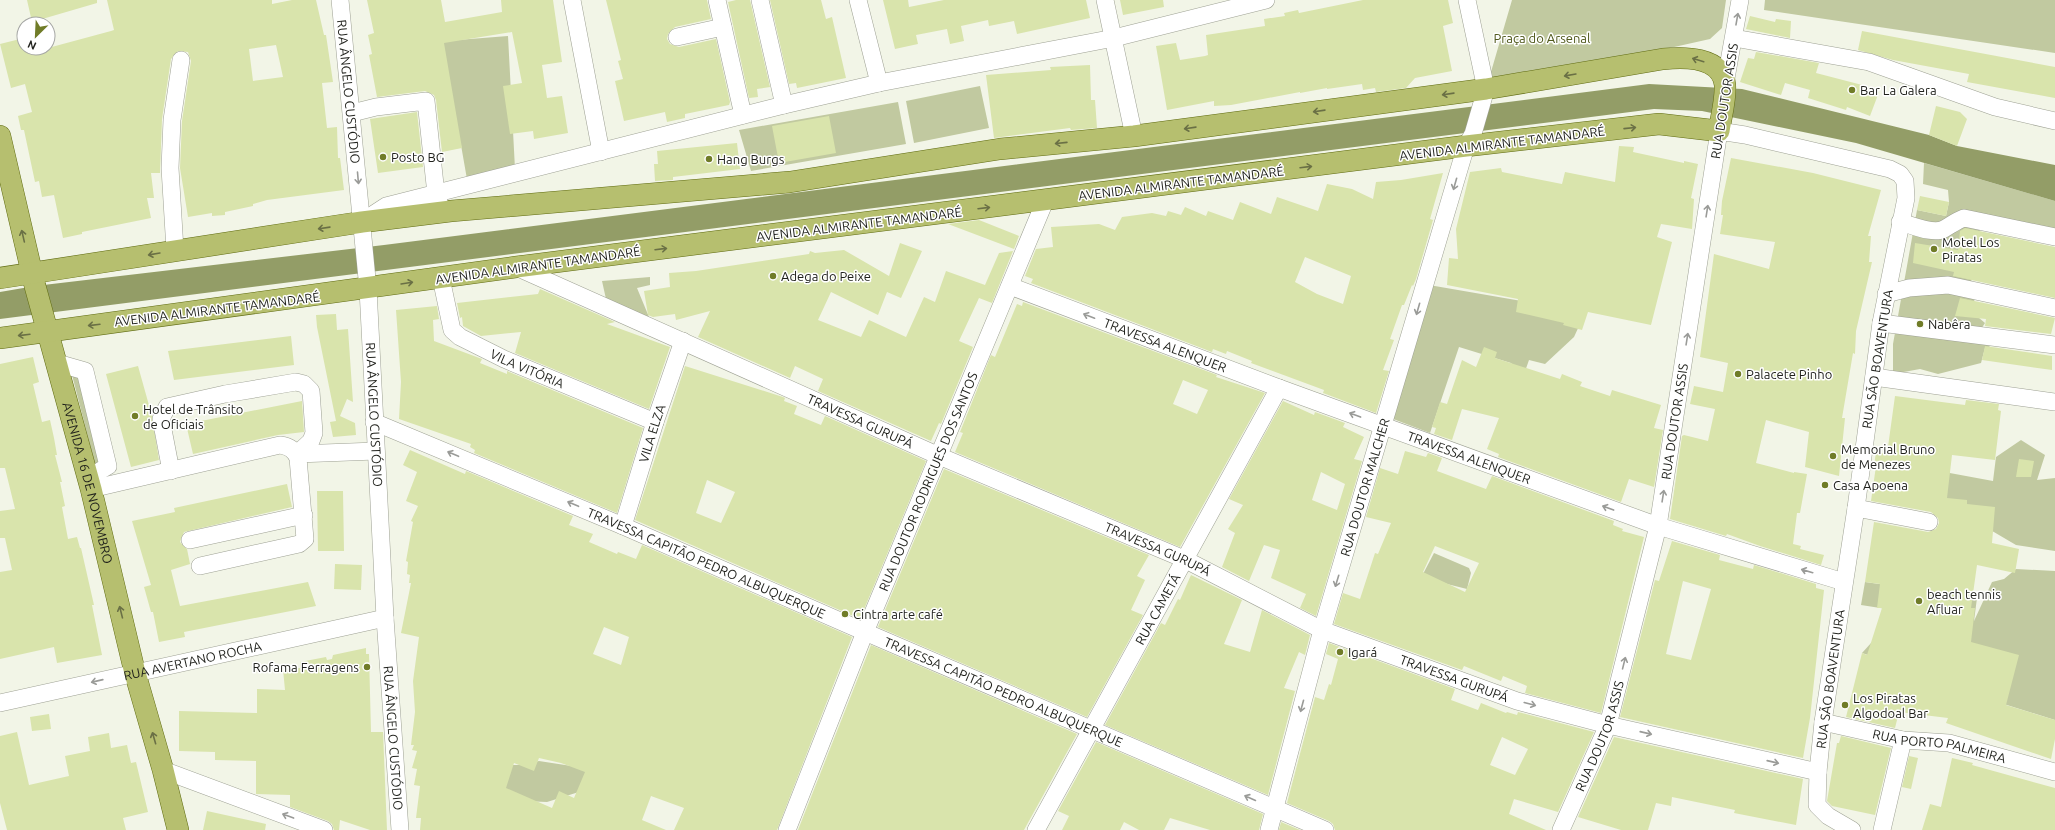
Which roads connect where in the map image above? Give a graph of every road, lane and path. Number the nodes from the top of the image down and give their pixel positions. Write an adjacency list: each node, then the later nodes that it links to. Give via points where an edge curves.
1 (340, 0): 20 (street, RUA ÂNGELO CUSTÓDIO)
2 (572, 0): 27 (street)
3 (717, 0): 11 (street)
4 (760, 0): 19 (street)
5 (858, 0): 16 (street)
6 (1105, 0): 13 (street)
7 (1266, 0): 10 (street)
8 (1467, 0): 18 (street)
9 (1740, 0): 14 (street, RUA DOUTOR ASSIS, one-way to 9)
10 (1213, 6): 13 (street)
11 (723, 27): 12 (street); 21 (street)
12 (677, 37)
13 (1114, 38): 16 (street); 25 (street)
14 (1734, 38): 17 (street, RUA DOUTOR ASSIS); 22 (street, via 1868,62 1995,107)
15 (181, 60): 33 (street, via 172,120 170,160)
16 (879, 83): 19 (street)
17 (1725, 84): 18 (main road, one-way to 18, via 1721,73 1712,65 1683,57); 23 (main road, RUA DOUTOR ASSIS)
18 (1484, 94): 25 (main road, one-way to 25); 26 (street, RUA DOUTOR MALCHER)
19 (784, 105): 21 (street)
20 (352, 113): 29 (street, via 376,107 426,101); 30 (street, RUA ÂNGELO CUSTÓDIO, one-way to 30)
21 (743, 115): 27 (street)
22 (2055, 121)
23 (1720, 124): 26 (main road, AVENIDA ALMIRANTE TAMANDARÉ, one-way to 23, via 1659,124); 31 (street, RUA SÃO BOAVENTURA, via 1745,135 1875,165 1895,172 1905,181 1906,198); 62 (street, RUA DOUTOR ASSIS, one-way to 23)
24 (0, 136): 37 (main road, AVENIDA 16 DE NOVEMBRO, one-way to 24)
25 (1134, 136): 29 (main road, one-way to 29, via 1000,149 790,182)
26 (1469, 140): 28 (main road, AVENIDA ALMIRANTE TAMANDARÉ, one-way to 26); 52 (street, RUA DOUTOR MALCHER, one-way to 52)
27 (601, 152): 29 (street)
28 (1045, 201): 34 (main road, AVENIDA ALMIRANTE TAMANDARÉ, one-way to 28); 39 (street, RUA DOUTOR RODRIGUES DOS SANTOS)
29 (439, 203): 30 (main road)
30 (362, 222): 33 (main road, one-way to 33); 38 (street, RUA ÂNGELO CUSTÓDIO)
31 (1900, 222): 32 (street, via 1943,230 1964,218); 40 (street, RUA SÃO BOAVENTURA)
32 (2055, 237)
33 (175, 250): 37 (main road, one-way to 37)
34 (516, 267): 36 (main road, AVENIDA ALMIRANTE TAMANDARÉ); 45 (street, TRAVESSA GURUPÁ)
35 (0, 278): 37 (main road)
36 (441, 278): 38 (main road, AVENIDA ALMIRANTE TAMANDARÉ, one-way to 36); 51 (street, VILA VITÓRIA, via 452,330 460,337 504,359)
37 (34, 280): 43 (main road, AVENIDA 16 DE NOVEMBRO)
38 (368, 283): 43 (main road, AVENIDA ALMIRANTE TAMANDARÉ, one-way to 43); 50 (street, RUA ÂNGELO CUSTÓDIO)
39 (1010, 286): 48 (street, TRAVESSA ALENQUER, one-way to 39); 55 (street, RUA DOUTOR RODRIGUES DOS SANTOS)
40 (1886, 294): 41 (street, via 1909,288 1948,286); 42 (street, RUA SÃO BOAVENTURA)
41 (2055, 308)
42 (1881, 323): 46 (street); 47 (street, RUA SÃO BOAVENTURA)
43 (46, 326): 44 (main road, AVENIDA ALMIRANTE TAMANDARÉ, one-way to 44); 57 (main road, AVENIDA 16 DE NOVEMBRO)
44 (0, 338)
45 (683, 341): 51 (street, VILA ELZA); 55 (street, TRAVESSA GURUPÁ)
46 (2055, 345)
47 (1874, 377): 49 (street); 58 (street, RUA SÃO BOAVENTURA)
48 (1279, 388): 52 (street, TRAVESSA ALENQUER, one-way to 48); 64 (street, RUA CAMETÁ)
49 (2055, 402)
50 (374, 422): 53 (street, RUA ÂNGELO CUSTÓDIO); 61 (street, TRAVESSA CAPITÃO PEDRO ALBUQUERQUE, one-way to 50)
51 (655, 422): 61 (street, VILA ELZA)
52 (1384, 426): 62 (street, TRAVESSA ALENQUER, one-way to 52); 68 (street, RUA DOUTOR MALCHER, one-way to 68)
53 (376, 451): 54 (street); 67 (street, RUA ÂNGELO CUSTÓDIO)
54 (297, 454): 56 (street, via 280,445); 56 (street, via 311,441 314,433 311,391 304,384 296,382 167,407 162,419); 59 (street)
55 (939, 456): 64 (street, TRAVESSA GURUPÁ); 69 (street, RUA DOUTOR RODRIGUES DOS SANTOS)
56 (171, 471): 57 (street)
57 (89, 484): 70 (main road, AVENIDA 16 DE NOVEMBRO, one-way to 57)
58 (1856, 508): 60 (street); 66 (street, RUA SÃO BOAVENTURA)
59 (304, 515): 63 (street); 65 (street, via 306,536 301,543)
60 (1929, 522)
61 (623, 526): 69 (street, TRAVESSA CAPITÃO PEDRO ALBUQUERQUE)
62 (1658, 526): 66 (street, TRAVESSA ALENQUER, one-way to 62); 73 (street, RUA DOUTOR ASSIS, one-way to 62)
63 (190, 540)
64 (1184, 559): 68 (street, TRAVESSA GURUPÁ); 74 (street, RUA CAMETÁ)
65 (200, 566)
66 (1844, 582): 72 (street, RUA SÃO BOAVENTURA)
67 (385, 618): 70 (street, RUA AVERTANO ROCHA); 82 (street, RUA ÂNGELO CUSTÓDIO)
68 (1322, 630): 73 (street, TRAVESSA GURUPÁ, one-way to 73, via 1517,701); 79 (street, RUA DOUTOR MALCHER, one-way to 79)
69 (865, 632): 74 (street, TRAVESSA CAPITÃO PEDRO ALBUQUERQUE); 83 (street, RUA DOUTOR RODRIGUES DOS SANTOS)
70 (135, 673): 71 (street, RUA AVERTANO ROCHA, one-way to 71); 76 (main road, AVENIDA 16 DE NOVEMBRO, one-way to 70)
71 (0, 703)
72 (1823, 722): 75 (street, RUA PORTO PALMEIRA); 77 (street, RUA SÃO BOAVENTURA)
73 (1608, 725): 77 (street, TRAVESSA GURUPÁ, one-way to 77); 87 (street, RUA DOUTOR ASSIS)
74 (1092, 729): 79 (street, TRAVESSA CAPITÃO PEDRO ALBUQUERQUE, one-way to 74); 84 (street, RUA CAMETÁ)
75 (1903, 740): 78 (street, RUA PORTO PALMEIRA, via 1949,743); 89 (street)
76 (163, 770): 80 (main road, AVENIDA 16 DE NOVEMBRO); 81 (street, one-way to 76)
77 (1818, 772): 88 (street, RUA SÃO BOAVENTURA, via 1817,805 1828,816)
78 (2055, 772)
79 (1275, 809): 85 (street, RUA DOUTOR MALCHER); 86 (street, TRAVESSA CAPITÃO PEDRO ALBUQUERQUE)
80 (178, 830)
81 (324, 830)
82 (400, 830)
83 (787, 830)
84 (1036, 830)
85 (1269, 830)
86 (1325, 830)
87 (1561, 830)
88 (1852, 830)
89 (1882, 830)

